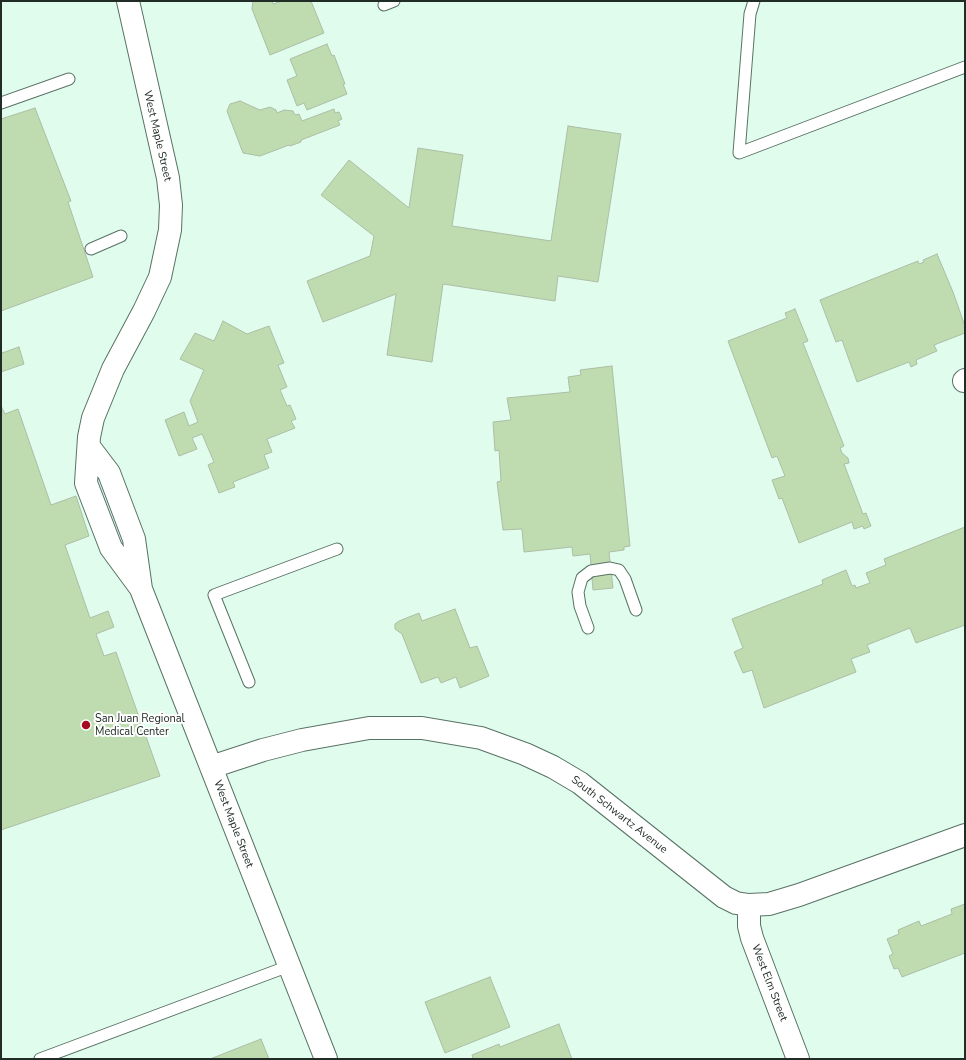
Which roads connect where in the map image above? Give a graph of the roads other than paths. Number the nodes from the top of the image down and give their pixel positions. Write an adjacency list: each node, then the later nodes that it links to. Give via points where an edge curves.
1 (128, 1): 14 (street, West Maple Street, via 168,178 170,230 160,277 101,394 89,436 90,448 109,473 134,539 141,589)
2 (394, 1): 4 (lane)
3 (754, 1): 5 (lane, via 750,14 739,153)
4 (384, 5)
5 (965, 67)
6 (69, 79): 7 (lane)
7 (1, 103)
8 (121, 236): 9 (lane)
9 (91, 249)
10 (337, 549): 13 (lane, via 214,595)
11 (636, 610): 12 (lane, via 626,579 619,570 610,568 591,572 582,578 578,592)
12 (588, 628)
13 (248, 682)
14 (211, 767): 16 (street, South Schwartz Avenue, via 302,740 369,728 422,728 481,738 525,754 580,783 724,897 736,903); 17 (street, West Maple Street)
15 (965, 835): 16 (street, South Schwartz Avenue, via 799,895 768,904)
16 (749, 905): 20 (street, West Elm Street, via 752,938)
17 (289, 966): 18 (lane); 19 (street, West Maple Street)
18 (40, 1059)
19 (326, 1059)
20 (798, 1059)

